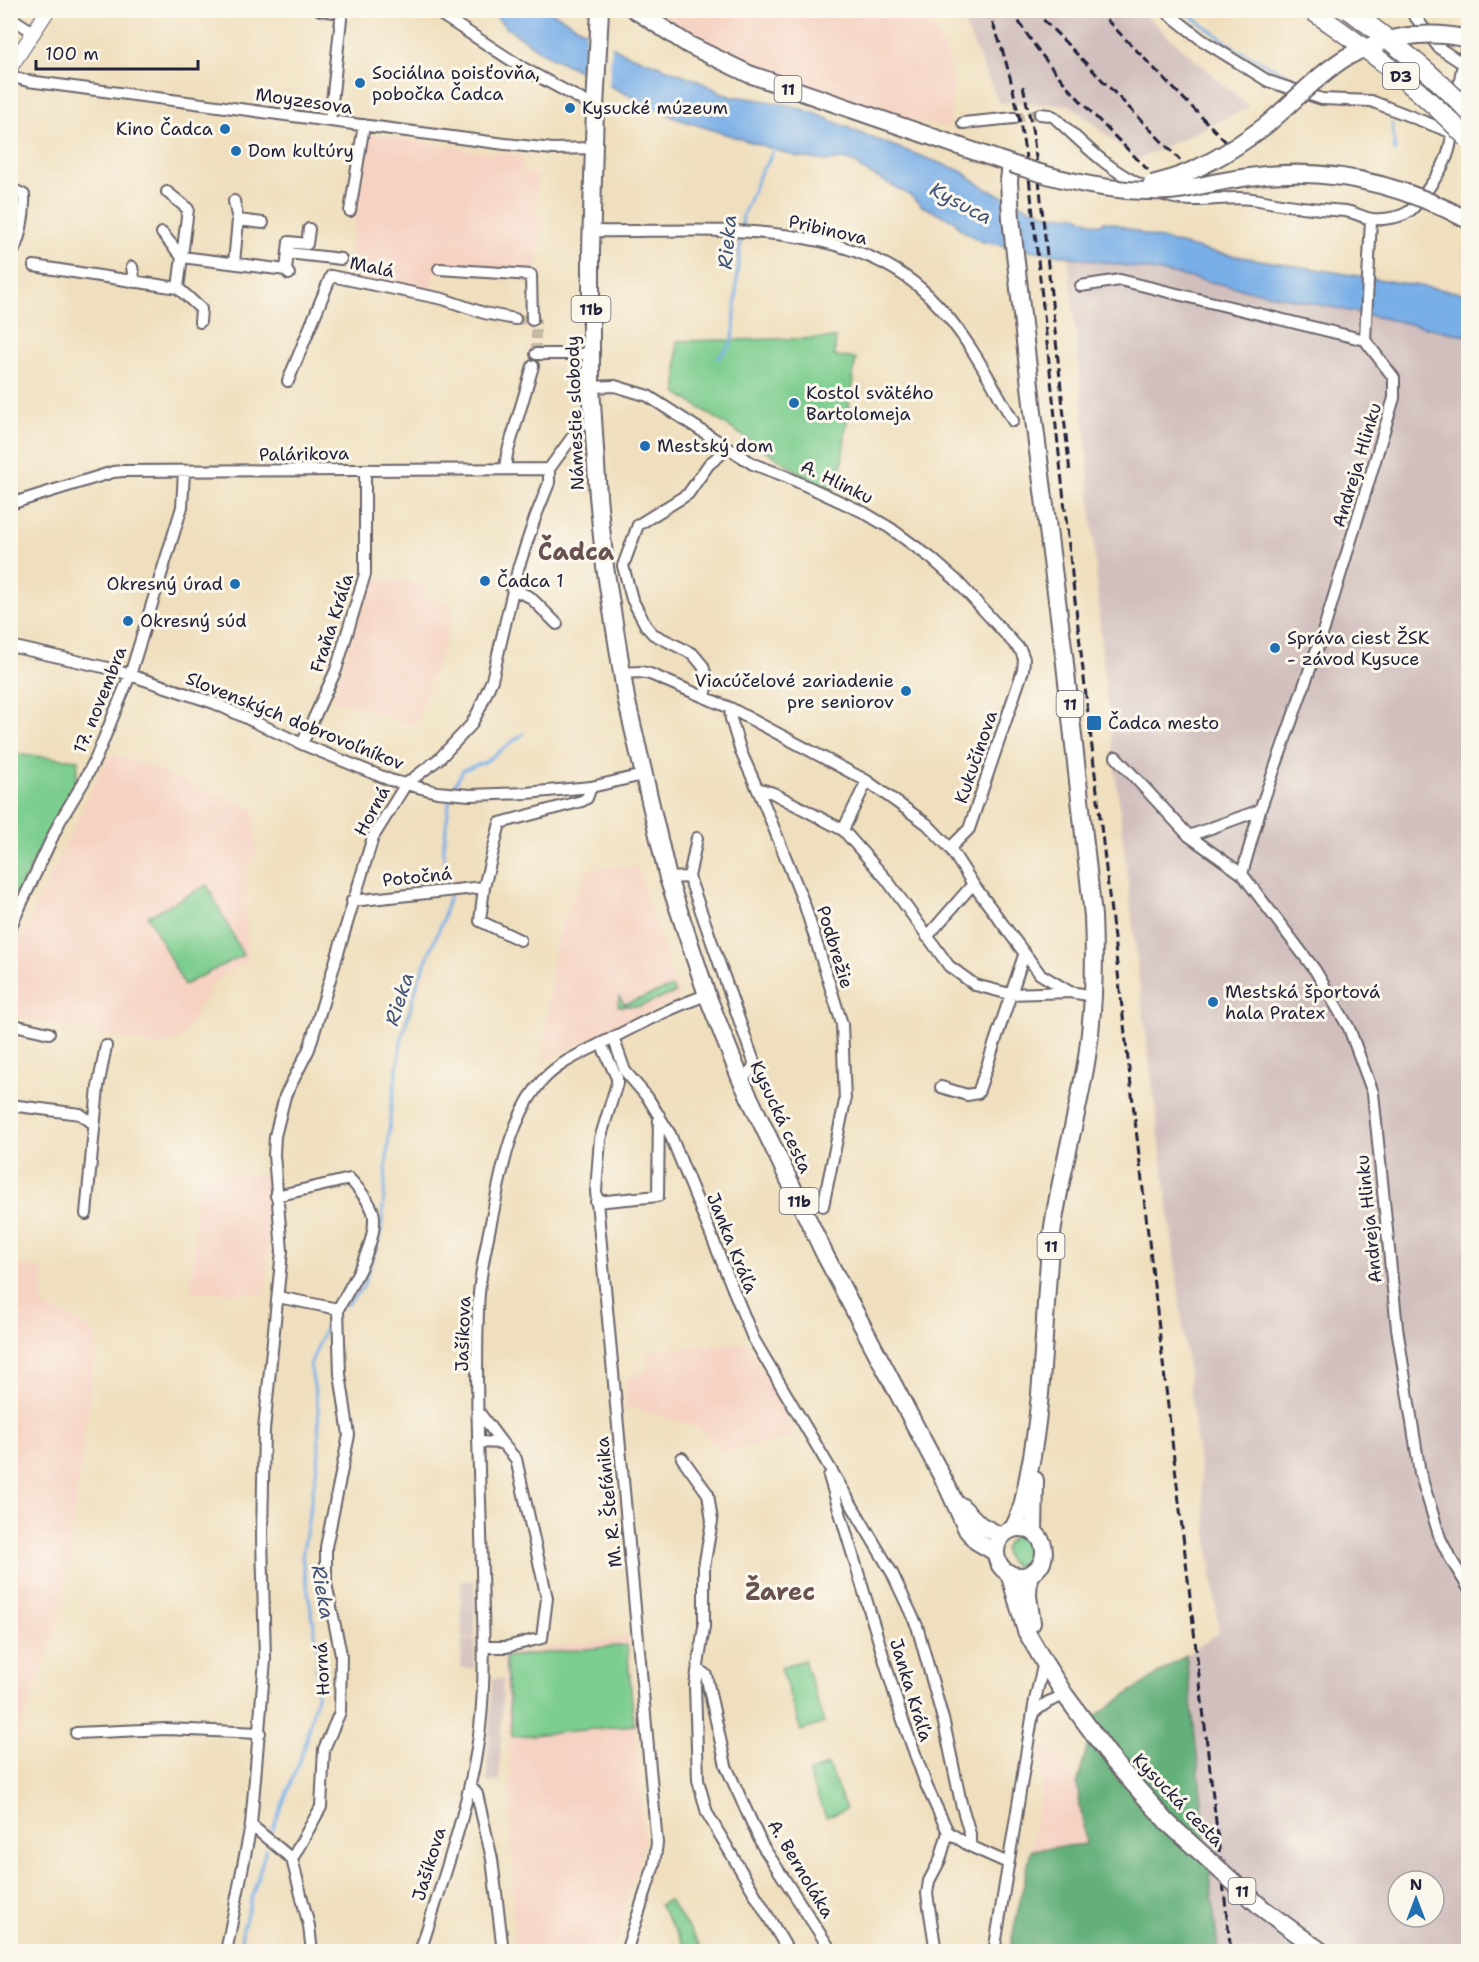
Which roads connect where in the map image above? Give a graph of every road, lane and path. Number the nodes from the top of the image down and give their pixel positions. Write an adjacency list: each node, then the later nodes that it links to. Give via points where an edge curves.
1 (48, 10): 12 (main road)
2 (320, 10): 9 (street)
3 (434, 10): 18 (street, via 523,68)
4 (635, 10): 27 (main road, 11, via 714,58 785,88)
5 (1164, 10): 25 (street, via 1202,40 1268,81 1322,99 1371,101)
6 (1311, 10): 25 (highway, D3, bridge, via 1413,86)
7 (1348, 10): 19 (highway, D3, bridge, via 1430,73)
8 (1410, 10): 15 (street, via 1439,48)
9 (342, 12): 22 (street)
10 (600, 14): 18 (main road, Námestie slobody / 11b)
11 (10, 17): 12 (street)
12 (33, 32): 16 (main road)
13 (1468, 39): 29 (main road, bridge, via 1440,34 1408,36 1361,51 1333,68 1266,125 1217,159 1171,180)
14 (1468, 44): 15 (street)
15 (1462, 63): 25 (street)
16 (10, 68)
17 (10, 76): 22 (street, Moyzesova)
18 (595, 103): 26 (main road, Námestie slobody / 11b)
19 (1468, 111)
20 (1040, 114): 33 (street, via 1054,117 1115,171 1172,198 1201,202 1253,199 1357,213)
21 (1014, 118): 23 (street)
22 (330, 121): 24 (street, Moyzesova)
23 (963, 123)
24 (364, 125): 26 (street, Moyzesova, via 524,146); 32 (street)
25 (1461, 136): 33 (street, via 1408,213)
26 (594, 148): 38 (main road, Námestie slobody / 11b)
27 (1011, 164): 29 (main road, bridge, via 1089,186); 101 (main road, 11, via 1011,209 1033,412 1094,916)
28 (10, 188): 42 (street, via 24,195 25,203 20,233)
29 (1128, 190): 35 (main road, bridge, via 1169,192 1260,176 1319,174 1385,185)
30 (167, 192): 41 (street, via 188,209)
31 (234, 201): 34 (street)
32 (350, 211)
33 (1371, 219): 54 (street)
34 (238, 220): 36 (street); 44 (street)
35 (1468, 220)
36 (263, 223)
37 (309, 230): 40 (street, via 310,244 289,242)
38 (592, 231): 56 (main road, Námestie slobody / 11b); 60 (street, Pribinova, via 746,232 804,238 875,258 928,295 948,316)
39 (162, 233): 41 (street)
40 (288, 253): 43 (street); 44 (street, via 288,272)
41 (182, 256): 44 (street); 50 (street)
42 (10, 258)
43 (341, 260)
44 (234, 263)
45 (34, 266): 48 (street)
46 (132, 267): 48 (street)
47 (439, 269): 52 (street, via 531,275)
48 (135, 282): 50 (street)
49 (1081, 286): 54 (street, via 1120,280)
50 (177, 288): 53 (street, via 201,309)
51 (515, 319): 58 (street, Malá, via 443,299 331,276)
52 (532, 320)
53 (200, 322)
54 (1365, 334): 83 (street, Andreja Hlinku, via 1394,378 1394,398 1323,632)
55 (536, 354): 56 (street)
56 (591, 354): 59 (main road, Námestie slobody / 11b)
57 (533, 366): 63 (street)
58 (288, 381)
59 (591, 387): 62 (street, A. Hlinku, via 615,386 648,396); 72 (main road, Námestie slobody / 11b, via 602,541)
60 (1013, 421)
61 (581, 425): 64 (street)
62 (722, 445): 71 (street, A. Hlinku, via 753,464 863,512 909,541 956,580 1015,643 1023,654); 74 (street, via 720,456 688,494 638,525 623,566 632,599 646,626 653,634 693,654 703,666 708,682)
63 (505, 469): 64 (street, Palárikova); 65 (street, Palárikova)
64 (549, 469): 68 (street, Horná, via 549,483)
65 (365, 470): 66 (street, Palárikova); 76 (street, Fraňa Kráľa, via 365,574 336,670)
66 (184, 472): 67 (street, Palárikova, via 113,472); 73 (street, 17. novembra, via 182,507)
67 (10, 504)
68 (512, 589): 69 (street, via 530,597); 80 (street, Horná, via 492,680 471,725 440,758)
69 (556, 624)
70 (10, 646): 73 (street, Slovenských dobrovoľníkov)
71 (1023, 670): 87 (street, Kukučínova, via 969,829)
72 (621, 673): 74 (street, via 650,674); 78 (main road, Námestie slobody / 11b)
73 (130, 675): 76 (street, Slovenských dobrovoľníkov, via 214,703); 94 (street, 17. novembra, via 104,741 60,821)
74 (705, 697): 75 (street)
75 (730, 708): 79 (street); 82 (street, Podbrežie, via 741,753)
76 (302, 744): 80 (street, Slovenských dobrovoľníkov)
77 (1116, 757): 85 (street, Andreja Hlinku)
78 (643, 775): 81 (street, Slovenských dobrovoľníkov); 90 (main road, Kysucká cesta / 11b)
79 (867, 781): 84 (street); 87 (street, via 927,824)
80 (406, 784): 81 (street, Slovenských dobrovoľníkov, via 470,795); 93 (street, Horná, via 374,837)
81 (591, 787): 92 (street, via 588,798 582,801 501,823)
82 (757, 788): 84 (street); 114 (street, Podbrežie, via 805,906 842,1024 845,1101)
83 (1260, 810): 85 (street); 88 (street, Andreja Hlinku)
84 (843, 831): 95 (street, via 887,880)
85 (1189, 836): 88 (street, Andreja Hlinku)
86 (697, 838): 89 (street)
87 (950, 848): 91 (street)
88 (1242, 874): 130 (street, Andreja Hlinku, via 1315,970 1349,1028 1373,1093 1397,1328 1420,1473 1440,1538)
89 (689, 877): 90 (street); 107 (street, via 754,1062)
90 (668, 878): 100 (main road, Kysucká cesta / 11b)
91 (973, 884): 95 (street); 97 (street)
92 (484, 887): 93 (street, Potočná); 96 (street, via 480,921)
93 (352, 901): 112 (street, Horná, via 309,1049 291,1081 279,1115 274,1136)
94 (10, 928)
95 (927, 937): 99 (street, via 949,966 975,985)
96 (520, 940)
97 (1024, 955): 98 (street, via 1040,974); 99 (street)
98 (1070, 992): 99 (street); 101 (street)
99 (1010, 994): 108 (street, via 978,1093 967,1095)
100 (707, 995): 104 (street, Jašíkova); 107 (main road, Kysucká cesta / 11b)
101 (1094, 996): 119 (main road, 11, via 1087,1058 1050,1248)
102 (10, 1024): 103 (street)
103 (49, 1033)
104 (613, 1037): 110 (street, Janka Kráľa, via 625,1071); 118 (street, Jašíkova, via 562,1063 543,1079 513,1133 487,1240 478,1308)
105 (106, 1046): 111 (street)
106 (604, 1050): 113 (street, M. R. Štefánika, via 617,1083 600,1138)
107 (741, 1080): 124 (main road, Kysucká cesta / 11b, via 825,1255)
108 (941, 1087)
109 (10, 1105): 111 (street, via 80,1114)
110 (659, 1115): 113 (street, via 658,1196); 123 (street, Janka Kráľa, via 753,1338)
111 (94, 1124): 115 (street)
112 (276, 1196): 116 (street, Horná, via 282,1251); 117 (street, via 350,1179 364,1197 374,1216 371,1239)
113 (596, 1202): 148 (street, M. R. Štefánika, via 657,1843)
114 (823, 1206)
115 (86, 1214)
116 (278, 1297): 117 (street); 137 (street, Horná, via 264,1430 265,1660)
117 (338, 1309): 142 (street, Horná, via 340,1374 349,1435 325,1566 341,1654 340,1712 324,1749 321,1808)
118 (478, 1411): 120 (street, Jašíkova); 121 (street)
119 (1036, 1437): 125 (main road, 11, via 1020,1516); 126 (main road, 11)
120 (478, 1442): 121 (street); 131 (street, Jašíkova)
121 (502, 1443): 131 (street, via 516,1459 546,1598 542,1638 506,1647)
122 (682, 1458): 133 (street, via 708,1494 712,1521 704,1567 704,1627)
123 (824, 1460): 140 (street, Janka Kráľa, via 901,1715); 141 (street, Janka Kráľa, via 892,1573 917,1626 944,1723)
124 (948, 1488): 125 (main road, Kysucká cesta / 11b, via 973,1519); 127 (main road, Kysucká cesta / 11b, via 967,1530 976,1541)
125 (1007, 1532): 126 (main road, Kysucká cesta); 127 (main road, 11)
126 (1034, 1532): 129 (main road, Kysucká cesta / 11, via 1042,1544 1043,1558)
127 (995, 1552): 128 (main road, Kysucká cesta / 11, via 999,1565)
128 (1009, 1573): 129 (main road); 132 (main road, Kysucká cesta / 11, via 1023,1623)
129 (1029, 1574): 132 (main road, Kysucká cesta / 11, via 1028,1596)
130 (1468, 1587)
131 (484, 1647): 138 (street, Jašíkova, via 480,1726)
132 (1040, 1655): 134 (main road, Kysucká cesta / 11); 135 (street)
133 (698, 1669): 149 (street, via 698,1780 708,1813); 150 (street, A. Bernoláka, via 706,1675 726,1766 762,1845)
134 (1065, 1695): 135 (street); 153 (main road, Kysucká cesta / 11, bridge, via 1115,1763 1168,1823 1262,1908)
135 (1034, 1712): 143 (street)
136 (76, 1733): 137 (street)
137 (260, 1733): 139 (street, Horná)
138 (470, 1785): 146 (street, Jašíkova); 147 (street, via 477,1794 492,1859)
139 (251, 1825): 142 (street); 144 (street, Horná)
140 (948, 1832): 141 (street); 151 (street, via 927,1894)
141 (970, 1846): 143 (street)
142 (292, 1859): 145 (street)
143 (1008, 1863): 152 (street)
144 (226, 1952)
145 (312, 1952)
146 (420, 1952)
147 (501, 1952)
148 (626, 1952)
149 (789, 1952)
150 (832, 1952)
151 (936, 1952)
152 (994, 1952)
153 (1322, 1952)

